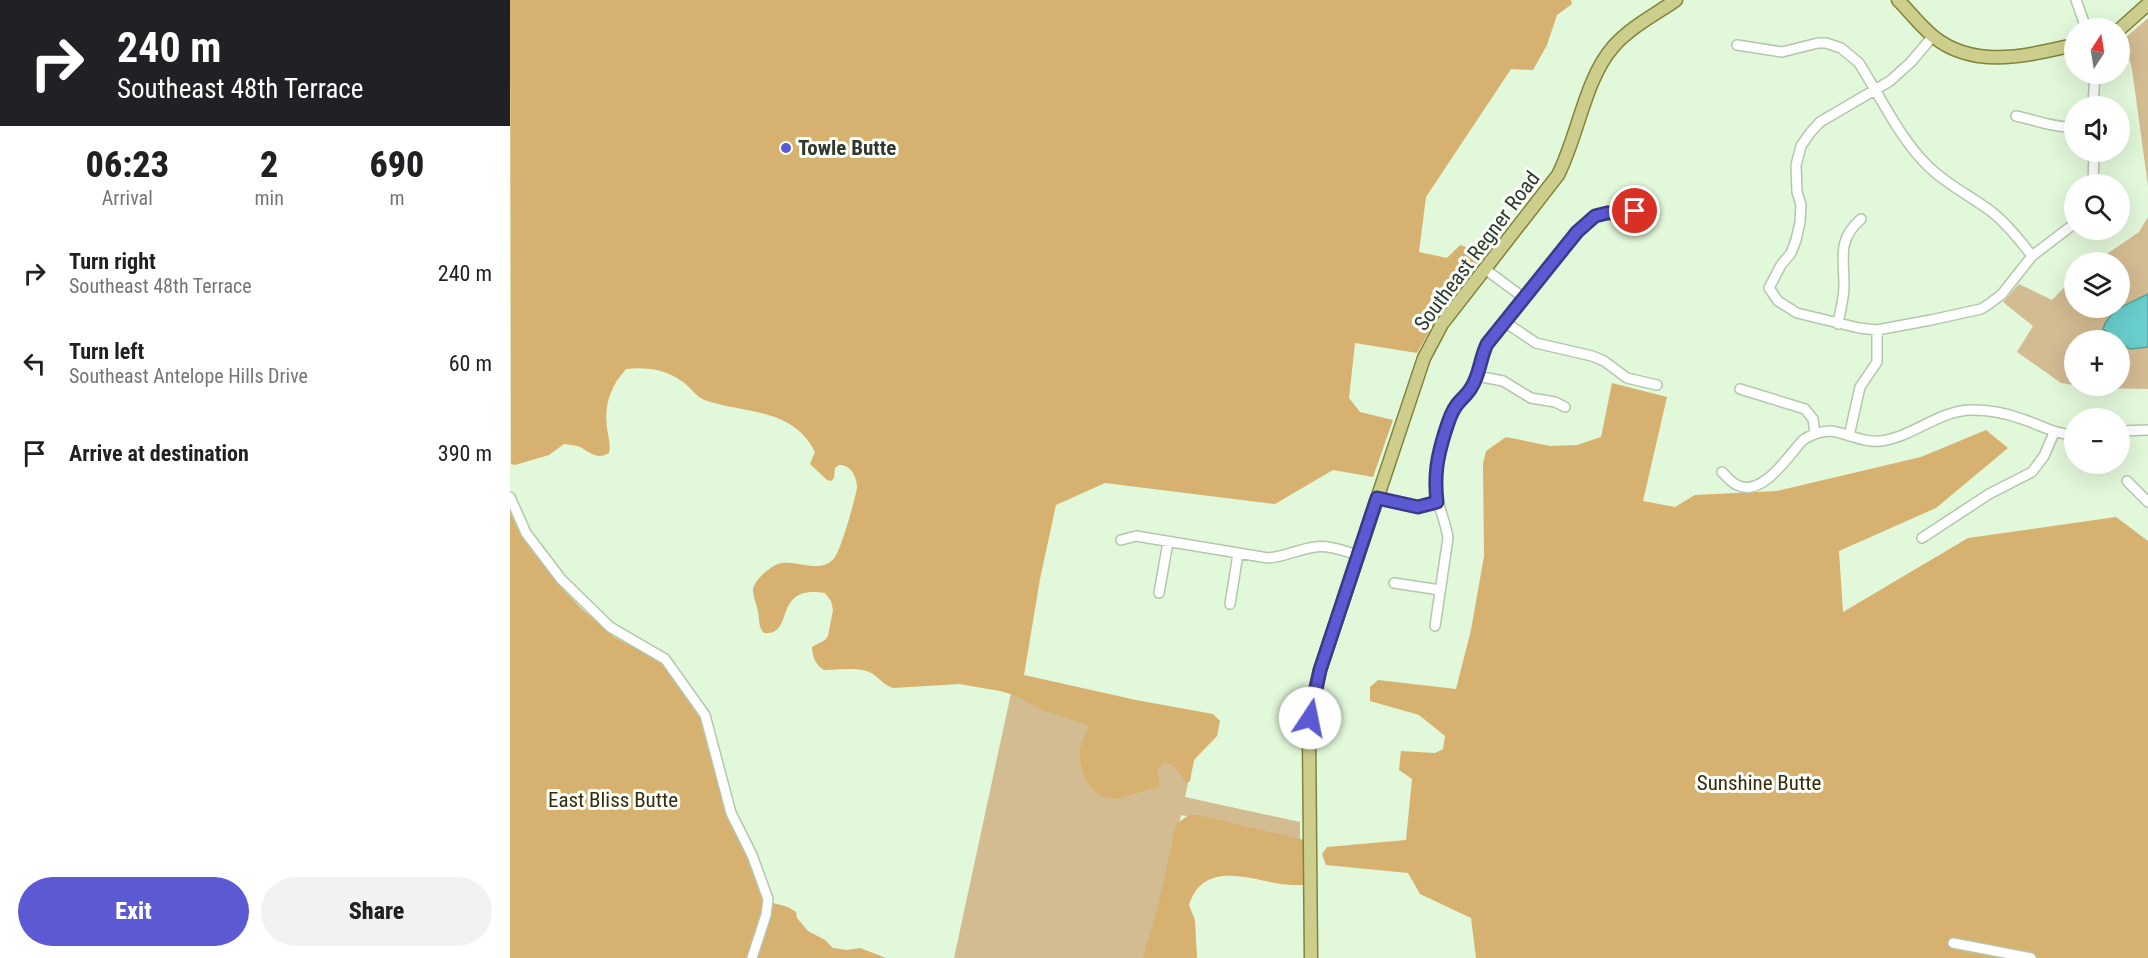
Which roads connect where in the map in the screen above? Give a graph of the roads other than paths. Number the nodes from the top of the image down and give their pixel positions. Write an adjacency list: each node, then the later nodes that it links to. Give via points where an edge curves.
1 (1676, 0): 17 (main road, Southeast Regner Road, via 1606,55 1558,175)
2 (1898, 0): 7 (main road)
3 (2076, 0): 5 (street)
4 (2148, 4): 6 (main road)
5 (2082, 18)
6 (2130, 20)
7 (1933, 36): 9 (main road, via 1960,50 2000,58); 10 (street, via 1903,70)
8 (1737, 45): 10 (street, via 1782,52 1818,43 1833,45 1852,55)
9 (2064, 47)
10 (1877, 91): 16 (street, via 1910,146 1928,166 2009,227); 20 (street, via 1820,122 1802,146 1796,165 1800,222 1791,253 1769,288 1778,301 1797,314)
11 (2016, 116): 12 (street)
12 (2064, 127)
13 (1635, 211): 18 (street, via 1594,213)
14 (1861, 219): 20 (street, via 1849,230 1844,245 1844,287)
15 (2064, 232): 16 (street)
16 (2032, 256): 21 (street, via 2002,294 1981,309)
17 (1485, 269): 18 (street); 35 (main road, Southeast Regner Road, via 1429,347)
18 (1524, 298): 19 (street)
19 (1505, 322): 22 (street, via 1487,344); 23 (street, via 1536,343 1592,356 1627,378)
20 (1838, 324): 21 (street)
21 (1877, 330): 31 (street, via 1876,362 1860,387)
22 (1477, 376): 25 (street, via 1503,381 1530,398); 36 (street, via 1450,418 1437,459)
23 (1657, 385)
24 (1740, 389): 29 (street, via 1806,408 1813,419)
25 (1565, 407)
26 (2148, 430): 27 (street)
27 (2130, 431)
28 (2054, 433): 30 (street); 31 (street, via 2024,419 1968,410 1879,442); 38 (street, via 2032,472 1989,494)
29 (1815, 434): 31 (street, via 1832,431); 32 (street, via 1803,440 1762,483 1740,487)
30 (2064, 434)
31 (1849, 436)
32 (1722, 472)
33 (2127, 481): 37 (street)
34 (510, 497): 49 (street, via 526,533 561,579 610,627 665,659 702,709 731,813 768,899)
35 (1377, 498): 36 (street, via 1418,507); 42 (main road, Southeast Regner Road)
36 (1437, 502): 44 (street, via 1448,538)
37 (2148, 502)
38 (1922, 538)
39 (1121, 540): 40 (street, via 1136,536)
40 (1168, 542): 41 (street); 45 (street)
41 (1238, 554): 42 (street, via 1268,558 1318,546); 46 (street)
42 (1358, 555): 50 (main road, Southeast Regner Road, via 1320,670 1309,731)
43 (1394, 583): 44 (street)
44 (1440, 590): 47 (street)
45 (1159, 593)
46 (1230, 604)
47 (1435, 626)
48 (1953, 943): 51 (street)
49 (752, 958)
50 (1311, 958)
51 (2031, 958)

